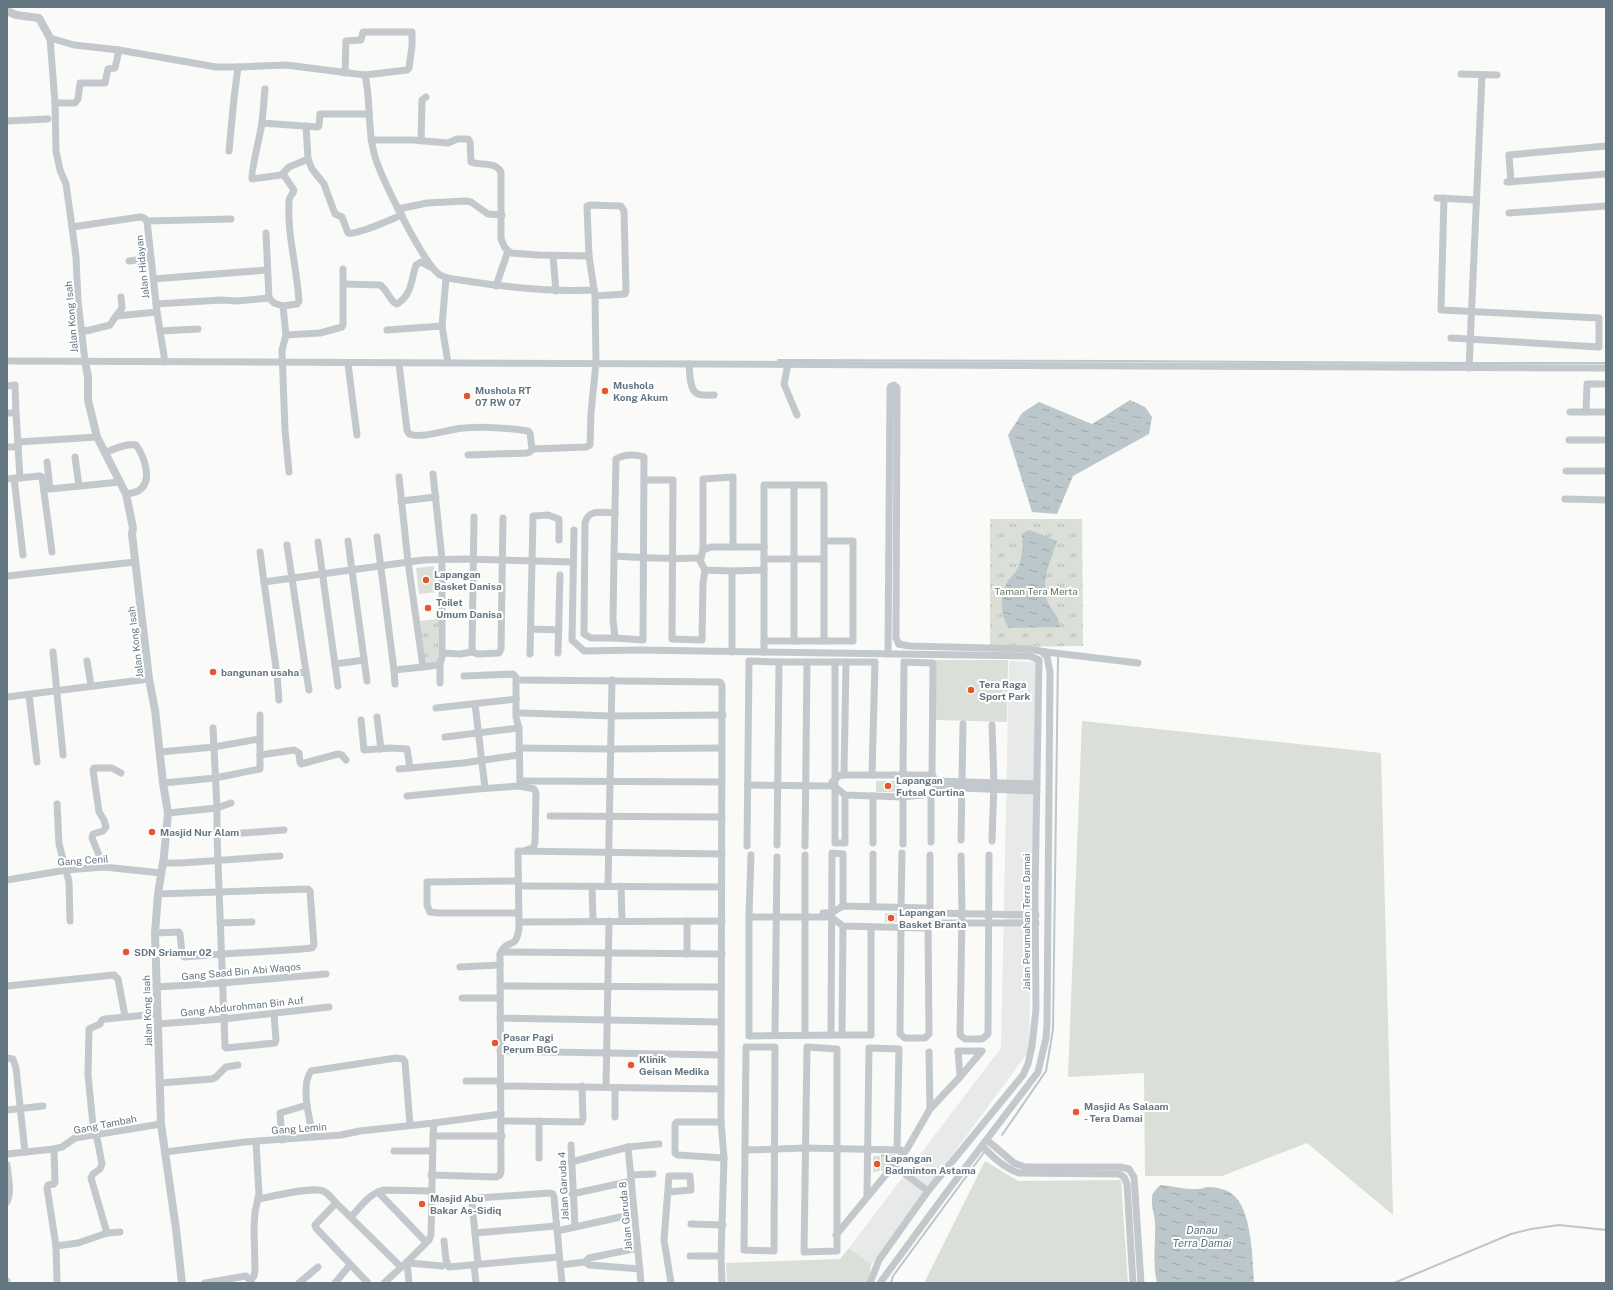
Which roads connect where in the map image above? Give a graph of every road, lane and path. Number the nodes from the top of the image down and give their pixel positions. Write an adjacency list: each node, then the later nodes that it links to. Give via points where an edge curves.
1 (7, 11): 2 (street, Jalan Kong Isah, via 41,20)
2 (50, 38): 3 (street, via 74,45); 12 (street, Jalan Kong Isah)
3 (119, 50): 4 (street, via 201,65); 12 (street, via 115,68 108,69 105,83 80,83 75,103)
4 (238, 67): 5 (street, via 286,65); 21 (street)
5 (345, 73): 7 (street); 7 (street, via 346,41 361,40 363,32 412,32 407,70)
6 (1461, 74): 8 (street)
7 (365, 75): 13 (street)
8 (1482, 75): 9 (street); 25 (street)
9 (1497, 75)
10 (265, 89): 16 (street)
11 (426, 97): 19 (street, via 422,101)
12 (55, 103): 32 (street, Jalan Kong Isah, via 57,156 66,184)
13 (369, 114): 17 (street, via 321,114 318,126); 18 (street)
14 (48, 119): 15 (street)
15 (7, 121)
16 (262, 123): 17 (street); 23 (street, via 251,178 254,180)
17 (306, 126): 22 (street)
18 (371, 140): 19 (street); 27 (street, via 378,167)
19 (421, 141): 29 (street, via 448,143 457,139 469,140 471,162 492,165 502,172)
20 (1606, 146): 24 (street, via 1509,155 1509,182)
21 (229, 152)
22 (308, 160): 23 (street, via 289,167); 27 (street, via 324,184 335,214 342,217 348,233 371,227)
23 (283, 174): 51 (street, via 294,190 289,199 289,213 299,300 297,304)
24 (1606, 174)
25 (1476, 200): 53 (street); 53 (street, via 1441,198 1441,310)
26 (1606, 206): 28 (street)
27 (400, 212): 29 (street, via 427,203 466,201 484,212); 39 (street)
28 (1509, 213)
29 (502, 215): 34 (street, via 501,239)
30 (231, 219): 31 (street)
31 (147, 221): 32 (street, Jalan Hidayan, via 140,217); 37 (street, Jalan Hidayan)
32 (72, 227): 56 (street, Jalan Kong Isah)
33 (266, 233): 41 (street)
34 (508, 251): 35 (street, via 516,254); 45 (street)
35 (553, 256): 36 (street); 46 (street)
36 (589, 256): 47 (street); 47 (street, via 587,206 622,207 626,292)
37 (151, 258): 38 (street); 43 (street, Jalan Hidayan)
38 (129, 260)
39 (432, 267): 42 (street); 44 (street, via 421,262 416,265 410,288 397,304 380,285)
40 (343, 269): 44 (street)
41 (267, 270): 43 (street); 49 (street)
42 (446, 278): 45 (street); 55 (street)
43 (153, 279): 50 (street, Jalan Hidayan)
44 (344, 284): 60 (street, via 342,327 320,333)
45 (496, 286): 46 (street)
46 (556, 291): 47 (street)
47 (594, 293): 68 (street)
48 (121, 297): 54 (street, via 122,308)
49 (269, 298): 50 (street); 51 (street, via 274,303)
50 (156, 304): 52 (street, Jalan Hidayan)
51 (284, 306): 60 (street)
52 (157, 312): 54 (street); 59 (street, Jalan Hidayan)
53 (1472, 312): 62 (street); 62 (street, via 1599,318 1599,347)
54 (116, 316): 56 (street, via 110,325 86,331)
55 (442, 326): 58 (street); 67 (street)
56 (81, 329): 64 (street, Jalan Kong Isah)
57 (198, 329): 59 (street)
58 (387, 330)
59 (160, 331): 65 (street, Jalan Hidayan)
60 (286, 335): 66 (street)
61 (1451, 338): 62 (street)
62 (1470, 340): 73 (street)
63 (7, 361): 64 (street)
64 (85, 361): 65 (street); 85 (street, Jalan Kong Isah, via 88,400)
65 (165, 362): 66 (street)
66 (282, 363): 69 (street); 97 (street)
67 (448, 363): 68 (street); 70 (street)
68 (596, 363): 71 (street); 90 (street, via 590,445)
69 (348, 364): 70 (street); 84 (street)
70 (399, 364): 90 (street, via 409,434 462,428 526,430 530,432)
71 (689, 364): 72 (street); 77 (street, via 695,392 699,395)
72 (788, 364): 73 (street); 83 (street, via 784,384)
73 (1469, 365): 74 (street)
74 (1606, 368)
75 (1606, 384): 80 (street, via 1587,384)
76 (7, 386): 78 (street, via 15,385)
77 (714, 395)
78 (16, 412): 82 (street); 88 (street)
79 (1570, 412): 80 (street)
80 (1586, 412): 81 (street)
81 (1606, 412)
82 (7, 413)
83 (797, 415)
84 (356, 435)
85 (97, 437): 88 (street); 91 (street, Jalan Kong Isah)
86 (1568, 440): 87 (street)
87 (1606, 440)
88 (18, 444): 89 (street); 100 (street)
89 (7, 447)
90 (532, 449): 92 (street, via 527,453)
91 (106, 452): 102 (street, Jalan Kong Isah); 105 (street, via 132,444 136,445 141,453 145,463 145,483 138,491)
92 (468, 455)
93 (75, 457): 104 (street)
94 (47, 462): 104 (street, via 50,489)
95 (1566, 471): 96 (street)
96 (1606, 471)
97 (289, 472)
98 (433, 474): 106 (street)
99 (399, 477): 109 (street)
100 (14, 478): 123 (street, via 40,476 44,479); 125 (street)
101 (645, 480): 110 (street, via 644,457 630,455 616,459); 127 (street); 131 (street, via 673,480)
102 (120, 482): 104 (street); 105 (street, Jalan Kong Isah)
103 (794, 485): 117 (street, via 824,485); 121 (street, via 764,485); 133 (street)
104 (79, 486)
105 (126, 494): 137 (street, Jalan Kong Isah, via 134,528 132,534)
106 (436, 497): 109 (street); 129 (street)
107 (1565, 499): 108 (street)
108 (1606, 500)
109 (402, 501): 138 (street)
110 (615, 513): 126 (street); 152 (street, via 591,513 585,523 584,634 591,638)
111 (474, 517): 130 (street)
112 (503, 518): 135 (street)
113 (574, 530): 139 (street)
114 (377, 537): 140 (street)
115 (559, 540): 136 (street, via 560,519 548,515 533,516)
116 (348, 541): 141 (street)
117 (824, 541): 134 (street); 155 (street, via 853,541 853,641)
118 (318, 542): 145 (street)
119 (287, 545): 148 (street)
120 (733, 547): 121 (street); 122 (street, via 711,547); 122 (street, via 733,477 703,479)
121 (764, 547): 132 (street)
122 (703, 550): 128 (street)
123 (52, 552)
124 (260, 552): 149 (street)
125 (24, 555)
126 (614, 556): 127 (street); 152 (street)
127 (643, 558): 131 (street); 152 (street, via 643,640)
128 (701, 558): 131 (street); 142 (street)
129 (442, 559): 130 (street); 138 (street); 162 (street)
130 (473, 559): 135 (street); 158 (street)
131 (673, 559): 142 (street, via 672,638 702,640)
132 (764, 559): 133 (street); 143 (street)
133 (794, 559): 134 (street); 154 (street)
134 (824, 559): 155 (street)
135 (503, 560): 136 (street); 158 (street, via 501,649 499,654)
136 (533, 561): 139 (street); 150 (street)
137 (135, 562): 147 (street); 181 (street, Jalan Kong Isah)
138 (408, 562): 140 (street); 176 (street)
139 (573, 562): 159 (street, via 572,640 584,651)
140 (381, 566): 141 (street); 177 (street)
141 (352, 570): 145 (street); 166 (street)
142 (705, 570): 144 (street)
143 (764, 570): 144 (street); 153 (street)
144 (732, 571): 159 (street)
145 (322, 574): 148 (street); 175 (street)
146 (560, 575): 151 (street)
147 (7, 576)
148 (292, 578): 149 (street); 178 (street)
149 (264, 582): 179 (street)
150 (531, 629): 151 (street); 164 (street)
151 (559, 630): 163 (street)
152 (615, 638)
153 (764, 641): 154 (street); 160 (street)
154 (794, 641): 155 (street)
155 (824, 641)
156 (899, 644): 161 (street, via 1033,649); 165 (street); 165 (street, via 896,638 897,388 894,385 890,388)
157 (53, 652): 189 (street)
158 (472, 652): 162 (street)
159 (732, 652): 160 (street)
160 (764, 652): 165 (street)
161 (1046, 652): 167 (street); 174 (street); 378 (street, Jalan Perumahan Terra Damai, via 1050,672 1046,1038 1038,1072)
162 (442, 653): 173 (street)
163 (558, 653)
164 (530, 654)
165 (888, 654): 167 (street, via 1030,656)
166 (364, 660): 175 (street); 184 (street)
167 (1039, 660): 239 (street, Jalan Perumahan Terra Damai)
168 (87, 661): 187 (street)
169 (778, 662): 170 (street); 232 (street, via 749,661); 233 (street)
170 (807, 662): 171 (street); 235 (street)
171 (835, 662): 172 (street); 236 (street)
172 (846, 662): 224 (street); 225 (street, via 874,662)
173 (440, 663): 176 (street); 185 (street)
174 (1138, 663)
175 (335, 664): 188 (street)
176 (423, 668): 177 (street)
177 (394, 670): 186 (street)
178 (306, 672): 179 (street); 190 (street)
179 (277, 675): 194 (street)
180 (464, 676): 193 (street, via 513,674 516,677)
181 (149, 679): 187 (street); 215 (street, Jalan Kong Isah)
182 (522, 680): 183 (street)
183 (612, 680): 199 (street, via 720,682); 200 (street)
184 (367, 681)
185 (440, 683)
186 (395, 684)
187 (91, 686): 189 (street)
188 (338, 686)
189 (57, 690): 191 (street); 216 (street)
190 (309, 690)
191 (29, 695): 192 (street); 220 (street)
192 (7, 697)
193 (516, 699): 195 (street); 206 (street)
194 (280, 700)
195 (475, 704): 196 (street); 207 (street)
196 (436, 708)
197 (522, 713): 200 (street)
198 (260, 715): 209 (street)
199 (723, 715): 200 (street); 211 (street)
200 (612, 716): 213 (street)
201 (377, 717): 212 (street)
202 (361, 720): 212 (street, via 364,750)
203 (963, 724): 237 (street)
204 (992, 725): 238 (street)
205 (212, 728): 210 (street)
206 (519, 728): 207 (street); 214 (street)
207 (478, 733): 208 (street); 219 (street)
208 (445, 737)
209 (259, 739): 210 (street); 217 (street)
210 (214, 747): 215 (street); 227 (street)
211 (722, 748): 213 (street); 231 (street)
212 (382, 749): 221 (street, via 407,749)
213 (612, 749): 214 (street); 230 (street)
214 (519, 751): 219 (street); 234 (street)
215 (160, 752): 229 (street, Jalan Kong Isah)
216 (63, 755)
217 (260, 755): 218 (street, via 294,750 299,752 301,764 338,754); 227 (street, via 260,769)
218 (346, 760)
219 (482, 760): 221 (street); 240 (street)
220 (37, 762)
221 (410, 768): 222 (street)
222 (399, 769)
223 (121, 773): 277 (street, via 112,768 93,770 99,812 106,827 103,831 92,834 92,838)
224 (844, 775): 225 (street); 236 (street, via 840,775)
225 (872, 775): 226 (street)
226 (902, 775): 228 (street); 228 (street, via 904,662 933,663)
227 (215, 778): 229 (street); 248 (street)
228 (935, 781): 237 (street); 241 (street)
229 (163, 782): 249 (street, Jalan Kong Isah)
230 (611, 782): 231 (street); 234 (street); 251 (street)
231 (722, 782): 252 (street)
232 (748, 783): 233 (street); 261 (street)
233 (778, 783): 235 (street); 260 (street)
234 (522, 784): 240 (street); 263 (street, via 534,789 536,793 535,843 533,848)
235 (805, 784): 236 (street); 262 (street)
236 (834, 784): 242 (street); 242 (street, via 835,843 845,843)
237 (962, 784): 238 (street); 255 (street)
238 (994, 787): 239 (street); 256 (street)
239 (1037, 787): 299 (street, Jalan Perumahan Terra Damai)
240 (485, 788): 243 (street)
241 (931, 794): 245 (street); 257 (street)
242 (845, 795): 244 (street)
243 (407, 796)
244 (873, 796): 245 (street); 258 (street)
245 (902, 797): 259 (street)
246 (231, 803): 248 (street)
247 (56, 804): 278 (street, via 59,844)
248 (217, 808): 249 (street); 254 (street)
249 (168, 813): 276 (street, Jalan Kong Isah)
250 (550, 816): 251 (street)
251 (610, 816): 252 (street); 264 (street)
252 (722, 817): 266 (street)
253 (284, 830): 254 (street)
254 (217, 835): 275 (street)
255 (961, 840)
256 (992, 841)
257 (931, 842)
258 (873, 843)
259 (903, 844)
260 (777, 845)
261 (747, 846)
262 (805, 846)
263 (524, 851): 264 (street); 281 (street, via 518,851)
264 (610, 852): 266 (street); 283 (street)
265 (902, 853): 290 (street)
266 (722, 854): 285 (street)
267 (873, 854): 289 (street)
268 (751, 855): 295 (street)
269 (805, 855): 297 (street)
270 (930, 855): 291 (street)
271 (989, 855): 294 (street)
272 (280, 856): 275 (street)
273 (961, 856): 293 (street)
274 (777, 857): 296 (street)
275 (218, 860): 276 (street); 286 (street)
276 (163, 863): 279 (street, Jalan Kong Isah)
277 (104, 867): 278 (street, Gang Cenil); 279 (street, Gang Cenil)
278 (66, 870): 280 (street, Gang Cenil); 300 (street, via 69,882)
279 (161, 873): 287 (street, Jalan Kong Isah)
280 (7, 880)
281 (520, 884): 282 (street); 292 (street); 292 (street, via 427,882 427,905 430,912)
282 (592, 886): 283 (street); 301 (street)
283 (608, 886): 284 (street)
284 (621, 886): 285 (street); 303 (street)
285 (721, 886): 305 (street)
286 (219, 892): 287 (street); 308 (street); 317 (street, via 308,889 314,945 312,948)
287 (158, 894): 316 (street, Jalan Kong Isah)
288 (843, 906): 289 (street); 298 (street); 298 (street, via 843,854 832,853)
289 (873, 907): 290 (street)
290 (901, 908): 291 (street, via 926,908)
291 (931, 912): 293 (street); 312 (street)
292 (519, 913): 318 (street, via 518,938 505,946)
293 (962, 914): 294 (street); 309 (street)
294 (990, 914): 299 (street); 310 (street)
295 (749, 915): 296 (street); 342 (street, via 749,1036)
296 (776, 915): 297 (street); 342 (street)
297 (805, 915): 298 (street); 343 (street)
298 (831, 915): 313 (street); 344 (street)
299 (1036, 915): 311 (street, Jalan Perumahan Terra Damai)
300 (70, 921)
301 (593, 921): 302 (street); 307 (street)
302 (609, 921): 303 (street); 319 (street)
303 (622, 921): 304 (street)
304 (687, 921): 305 (street); 320 (street)
305 (722, 921): 321 (street)
306 (252, 922): 308 (street)
307 (523, 922)
308 (220, 923): 317 (street)
309 (962, 923): 310 (street); 310 (street, via 960,1035 965,1039 982,1039 988,1034); 312 (street)
310 (989, 923): 311 (street)
311 (1036, 923): 404 (street, Jalan Perumahan Terra Damai, via 1036,1010 1028,1064 1023,1075)
312 (930, 924): 315 (street, via 923,928); 315 (street, via 929,1034 925,1038 905,1038 900,1034)
313 (843, 926): 314 (street); 345 (street)
314 (871, 927): 315 (street); 345 (street, via 870,1034)
315 (901, 927)
316 (155, 933): 317 (street, via 180,933 184,957); 329 (street, Jalan Kong Isah)
317 (222, 953): 325 (street)
318 (500, 954): 319 (street); 322 (street)
319 (609, 954): 320 (street); 328 (street)
320 (687, 954): 321 (street)
321 (722, 954): 330 (street)
322 (500, 965): 323 (street); 327 (street)
323 (460, 967)
324 (326, 974): 325 (street, Gang Saad Bin Abi Waqos)
325 (222, 983): 329 (street, Gang Saad Bin Abi Waqos); 338 (street)
326 (7, 986): 336 (street, via 116,976)
327 (500, 986): 328 (street); 332 (street)
328 (608, 986): 330 (street); 339 (street)
329 (156, 987): 334 (street, Jalan Kong Isah)
330 (721, 987): 340 (street)
331 (462, 998): 332 (street)
332 (500, 998): 337 (street)
333 (329, 1007): 335 (street, Gang Abdurohman Bin Auf)
334 (157, 1014): 336 (street); 341 (street, Jalan Kong Isah)
335 (274, 1014): 338 (street, Gang Abdurohman Bin Auf); 338 (street, via 275,1043 241,1047 225,1047)
336 (125, 1016): 372 (street, via 102,1020 100,1024 89,1029 88,1076)
337 (500, 1018): 339 (street); 346 (street)
338 (223, 1019): 341 (street, Gang Abdurohman Bin Auf)
339 (608, 1020): 340 (street); 348 (street)
340 (721, 1022): 349 (street)
341 (158, 1024): 354 (street, Jalan Kong Isah)
342 (775, 1035): 343 (street)
343 (805, 1035): 344 (street)
344 (832, 1035): 345 (street)
345 (842, 1035)
346 (500, 1051): 348 (street); 355 (street)
347 (929, 1052): 363 (street)
348 (607, 1053): 349 (street); 357 (street)
349 (721, 1055): 359 (street)
350 (7, 1058): 362 (street, via 13,1059 16,1068)
351 (238, 1065): 354 (street, via 226,1067 212,1079)
352 (960, 1077): 363 (street)
353 (466, 1081): 355 (street)
354 (160, 1083): 370 (street, Jalan Kong Isah)
355 (500, 1083): 356 (street); 365 (street)
356 (582, 1086): 357 (street); 367 (street, Gang Lemin, via 582,1122)
357 (606, 1087): 358 (street)
358 (614, 1088): 359 (street); 366 (street)
359 (721, 1090): 368 (street)
360 (307, 1105): 371 (street, via 306,1092 312,1071 403,1059); 375 (street); 376 (street, via 280,1112)
361 (43, 1106): 362 (street)
362 (21, 1109): 364 (street); 392 (street)
363 (930, 1109): 386 (street)
364 (7, 1110)
365 (501, 1117): 367 (street, Gang Lemin); 369 (street, Gang Lemin); 374 (street)
366 (615, 1117)
367 (539, 1121): 395 (street)
368 (721, 1122): 396 (street); 396 (street, via 676,1122 675,1153)
369 (434, 1123): 371 (street, Gang Lemin); 373 (street)
370 (161, 1124): 372 (street, Gang Tambah); 393 (street, Jalan Kong Isah)
371 (410, 1126): 375 (street, Gang Lemin)
372 (94, 1135): 383 (street, Gang Tambah, via 75,1138); 420 (street, via 97,1138 102,1164 91,1178)
373 (433, 1136): 374 (street); 391 (street)
374 (502, 1136): 401 (street, via 501,1172 498,1176)
375 (313, 1137): 376 (street, Gang Lemin)
376 (282, 1140): 377 (street, Gang Lemin)
377 (256, 1142): 393 (street, Gang Lemin); 411 (street)
378 (984, 1143): 454 (street, Jalan Perumahan Terra Damai); 455 (street, via 1000,1163 1019,1173 1119,1174 1124,1177 1127,1184); 456 (street, via 1014,1163 1025,1167 1129,1169 1134,1177)
379 (659, 1144): 381 (street)
380 (571, 1145): 397 (street, Jalan Garuda 4)
381 (628, 1148): 397 (street); 402 (street, Jalan Garuda 8)
382 (806, 1148): 384 (street); 385 (street); 385 (street, via 807,1047 837,1049); 423 (street, via 804,1252 837,1251)
383 (54, 1149): 392 (street, Gang Tambah); 426 (street, via 55,1182 47,1188)
384 (775, 1149): 387 (street); 387 (street, via 774,1251 744,1250); 387 (street, via 775,1047 746,1047)
385 (836, 1149): 388 (street); 423 (street)
386 (907, 1149): 389 (street); 399 (street)
387 (745, 1150)
388 (867, 1150): 389 (street); 389 (street, via 869,1048 899,1049); 410 (street)
389 (897, 1150)
390 (394, 1151): 391 (street)
391 (432, 1151): 401 (street)
392 (25, 1152): 394 (street, Gang Tambah)
393 (165, 1152): 441 (street, Jalan Kong Isah)
394 (7, 1154)
395 (539, 1158)
396 (724, 1158): 409 (street)
397 (571, 1162): 407 (street, Jalan Garuda 4)
398 (7, 1165): 412 (street)
399 (893, 1165): 404 (street); 410 (street)
400 (653, 1174): 402 (street)
401 (431, 1175): 403 (street)
402 (631, 1178): 407 (street); 414 (street, Jalan Garuda 8)
403 (431, 1191): 405 (street); 425 (street, via 431,1235)
404 (928, 1191): 453 (street, Jalan Perumahan Terra Damai, via 878,1260)
405 (378, 1192): 415 (street); 425 (street)
406 (668, 1192): 451 (street, via 664,1240)
407 (572, 1194): 418 (street, Jalan Garuda 4)
408 (715, 1194): 409 (street)
409 (724, 1194): 417 (street)
410 (867, 1195): 423 (street)
411 (258, 1199): 413 (street, via 281,1193 318,1189); 439 (street, via 254,1229 255,1270)
412 (7, 1202)
413 (336, 1203): 415 (street); 433 (street, via 315,1227)
414 (634, 1214): 418 (street); 427 (street, Jalan Garuda 8)
415 (351, 1217): 437 (street)
416 (691, 1224): 417 (street)
417 (723, 1225): 429 (street)
418 (575, 1227): 419 (street)
419 (557, 1229): 422 (street); 422 (street, via 554,1197 551,1193 478,1198 472,1203); 430 (street)
420 (107, 1232): 421 (street); 426 (street, via 78,1243)
421 (120, 1232)
422 (475, 1233): 434 (street)
423 (836, 1235)
424 (444, 1241): 434 (street, via 448,1267)
425 (426, 1242): 432 (street)
426 (56, 1246): 440 (street)
427 (638, 1248): 431 (street, via 589,1258); 438 (street, Jalan Garuda 8)
428 (690, 1256): 429 (street)
429 (721, 1256): 452 (street)
430 (560, 1261): 431 (street); 434 (street); 449 (street)
431 (585, 1262): 438 (street, via 589,1265)
432 (408, 1263): 436 (street); 437 (street); 447 (street)
433 (350, 1265): 444 (street); 445 (street)
434 (476, 1265): 448 (street)
435 (318, 1266): 443 (street)
436 (442, 1266)
437 (401, 1267): 446 (street)
438 (640, 1269): 450 (street, Jalan Garuda 8)
439 (251, 1282): 442 (street, via 246,1276)
440 (58, 1283)
441 (182, 1283)
442 (205, 1283)
443 (299, 1283)
444 (335, 1283)
445 (368, 1283)
446 (384, 1283)
447 (409, 1283)
448 (476, 1283)
449 (562, 1283)
450 (641, 1283)
451 (672, 1283)
452 (722, 1283)
453 (870, 1283)
454 (880, 1283)
455 (1132, 1283)
456 (1141, 1283)

